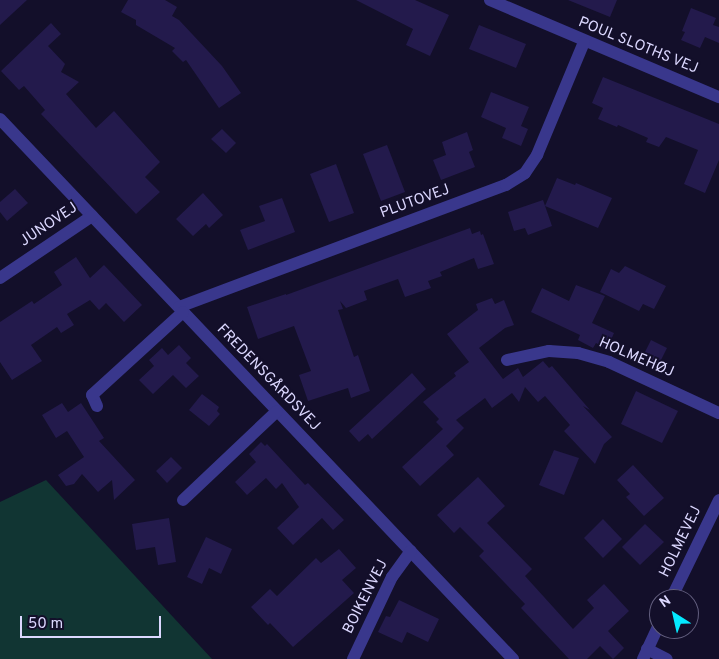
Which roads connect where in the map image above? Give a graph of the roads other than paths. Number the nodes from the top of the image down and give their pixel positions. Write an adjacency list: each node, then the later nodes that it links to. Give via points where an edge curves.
1 (490, 0): 2 (street, POUL SLOTHS VEJ)
2 (584, 42): 3 (street, POUL SLOTHS VEJ); 7 (street, PLUTOVEJ, via 537,156 525,173 506,185)
3 (719, 97)
4 (0, 119): 5 (street, FREDENSGÅRDSVEJ)
5 (92, 216): 6 (street, JUNOVEJ); 7 (street, FREDENSGÅRDSVEJ)
6 (0, 278)
7 (181, 309): 9 (street, via 92,395); 10 (street, FREDENSGÅRDSVEJ)
8 (507, 360): 11 (street, HOLMEHØJ, via 549,351 578,353 609,362)
9 (96, 406)
10 (277, 410): 12 (street); 14 (street, FREDENSGÅRDSVEJ)
11 (719, 413)
12 (183, 500)
13 (719, 500): 15 (street, HOLMEVEJ)
14 (410, 551): 18 (street, BOIKENVEJ, via 392,577); 19 (street, FREDENSGÅRDSVEJ)
15 (677, 589)
16 (652, 639): 17 (street)
17 (645, 654): 20 (street)
18 (353, 659)
19 (513, 659)
20 (667, 659)

